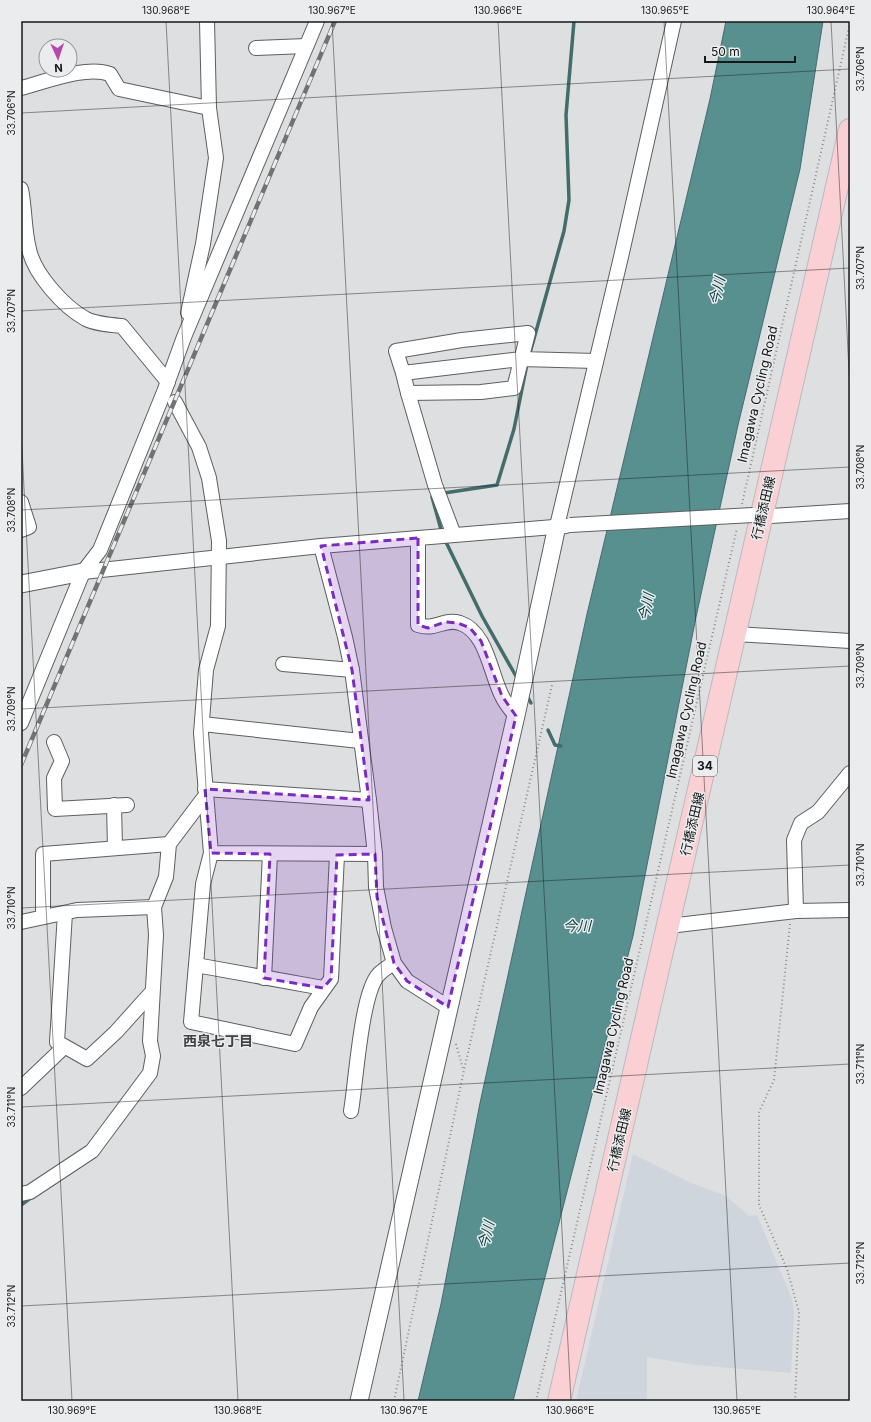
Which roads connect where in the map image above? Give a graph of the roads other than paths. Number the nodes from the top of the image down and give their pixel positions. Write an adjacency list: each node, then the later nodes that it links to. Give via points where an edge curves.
1 (207, 21): 7 (street)
2 (317, 21): 4 (street)
3 (674, 21): 13 (street)
4 (306, 46): 5 (street); 11 (street)
5 (256, 48)
6 (21, 88): 7 (street, via 75,74 103,71 110,74 119,89)
7 (209, 108): 11 (street, via 216,158 203,244)
8 (850, 130): 10 (main road, 行橋添田線 / 34)
9 (21, 189): 15 (street, via 29,250 36,268 47,285 87,319 122,326)
10 (843, 189): 20 (main road, 行橋添田線 / 34)
11 (184, 337): 15 (street)
12 (521, 359): 13 (street); 14 (street); 14 (street, via 528,333 396,350); 16 (street, via 514,388 481,392)
13 (596, 361): 21 (street)
14 (403, 373): 16 (street)
15 (168, 382): 27 (street, via 100,550)
16 (408, 393): 23 (street)
17 (175, 402): 26 (street, via 199,447 209,478 219,541)
18 (21, 502): 22 (street, via 29,528)
19 (850, 511): 20 (street)
20 (757, 515): 21 (street, bridge); 29 (main road, 行橋添田線 / 34)
21 (563, 526): 23 (street); 33 (street)
22 (21, 530)
23 (453, 535): 24 (street)
24 (418, 538): 25 (street); 33 (street, via 418,626 428,628 445,622 458,623 470,628 480,641 502,696)
25 (321, 546): 26 (street); 32 (street)
26 (219, 558): 27 (street); 35 (street, via 218,626 206,670)
27 (83, 572): 28 (street); 34 (street)
28 (21, 584)
29 (736, 634): 30 (street); 53 (main road, 行橋添田線 / 34)
30 (850, 641)
31 (283, 664): 32 (street)
32 (352, 670): 37 (street)
33 (516, 714): 59 (street)
34 (21, 723)
35 (202, 724): 37 (street); 39 (street)
36 (54, 742): 42 (street, via 62,761 54,778 55,809 120,805)
37 (360, 742): 40 (street)
38 (850, 773): 49 (street, via 818,812 801,823 794,840)
39 (205, 792): 40 (street); 41 (street); 43 (street)
40 (369, 800): 45 (street)
41 (169, 844): 42 (street); 47 (street, via 166,877)
42 (116, 848): 51 (street, via 43,854)
43 (212, 853): 44 (street); 55 (street, via 203,884)
44 (270, 854): 46 (street); 56 (street)
45 (375, 854): 46 (street); 54 (street, via 377,897)
46 (337, 855): 57 (street, via 331,979)
47 (154, 907): 50 (street, via 76,910); 58 (street, via 156,935)
48 (850, 910): 49 (street)
49 (793, 911): 53 (street)
50 (65, 914): 51 (street); 60 (street, via 57,1042)
51 (43, 917): 52 (street)
52 (21, 922)
53 (669, 926): 65 (main road, 行橋添田線 / 34)
54 (394, 963): 59 (street, via 407,981); 62 (street, via 378,974 368,998)
55 (196, 966): 56 (street); 57 (street, via 191,1022 295,1044 303,1022)
56 (264, 978): 57 (street)
57 (323, 988)
58 (152, 992): 60 (street, via 116,1032 87,1059); 63 (street, via 150,1041 153,1056 150,1073 92,1151 30,1192)
59 (448, 1007): 64 (street)
60 (64, 1047): 61 (street)
61 (21, 1088)
62 (350, 1111)
63 (21, 1194)
64 (359, 1401)
65 (559, 1401)

